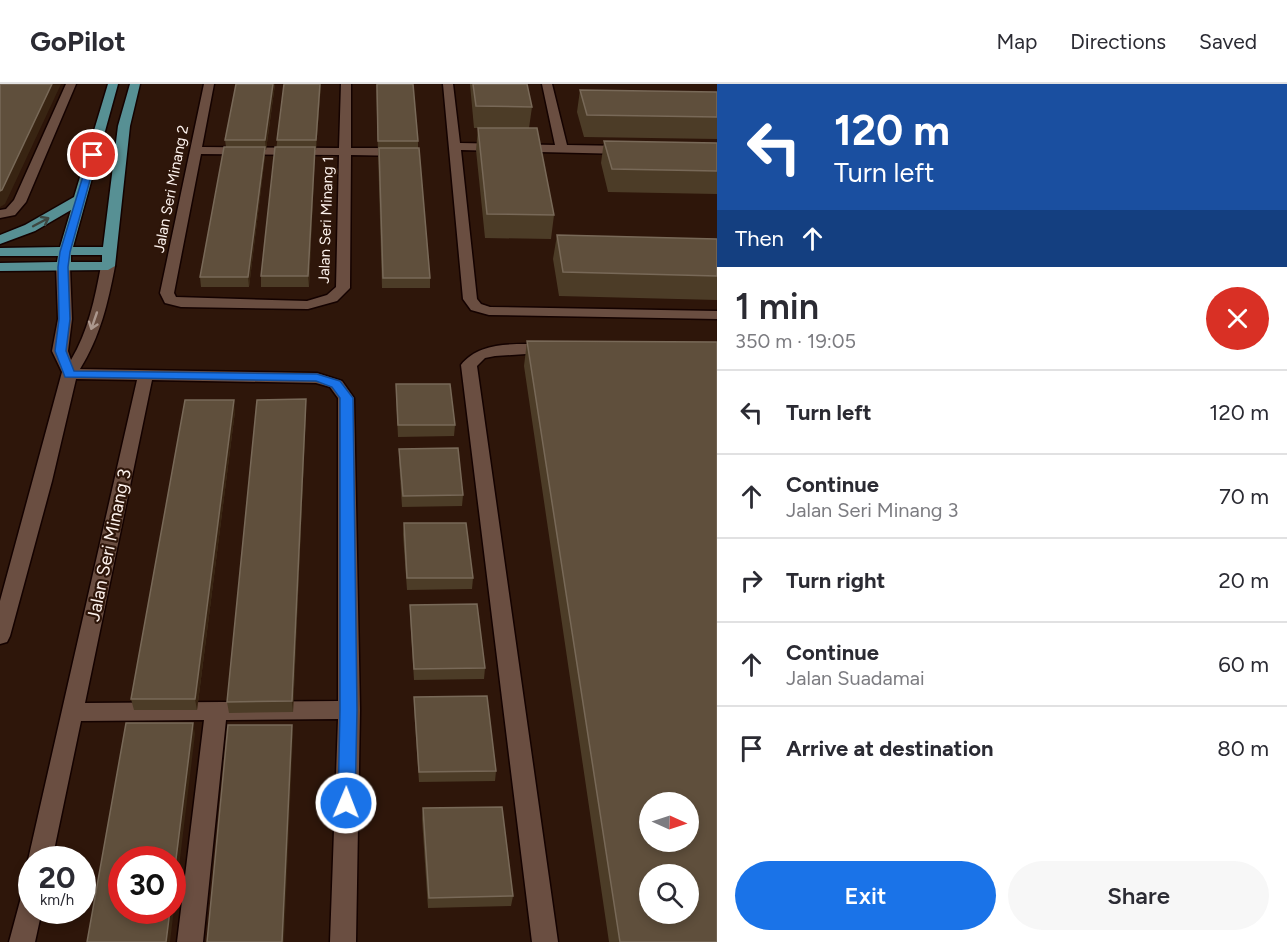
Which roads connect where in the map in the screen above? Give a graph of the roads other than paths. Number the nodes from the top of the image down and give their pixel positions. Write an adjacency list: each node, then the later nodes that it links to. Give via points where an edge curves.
1 (71, 84): 15 (street, via 20,202 10,212)
2 (113, 84): 14 (main road)
3 (135, 84): 17 (main road, via 124,126)
4 (209, 84): 10 (street, Jalan Seri Minang 2)
5 (346, 84): 12 (street, Jalan Seri Minang 1)
6 (448, 84): 8 (street)
7 (546, 84): 9 (street)
8 (456, 146): 9 (street); 24 (street, via 470,299 476,307 489,311)
9 (562, 149): 11 (street)
10 (196, 150): 12 (street); 23 (street, Jalan Seri Minang 2, via 167,294)
11 (634, 150)
12 (345, 152): 13 (street); 23 (street, Jalan Seri Minang 1, via 343,288 332,298 308,305)
13 (417, 152)
14 (80, 200): 16 (main road, one-way to 14); 19 (main road)
15 (0, 214)
16 (0, 240)
17 (111, 251): 19 (main road); 20 (main road)
18 (0, 252): 19 (main road)
19 (65, 252): 22 (main road)
20 (108, 266): 22 (main road); 26 (street, one-way to 26, via 101,303 85,349)
21 (0, 267): 22 (main road)
22 (63, 267): 26 (street, via 65,319 60,351)
23 (170, 300)
24 (717, 315)
25 (566, 349): 37 (street, via 494,351 480,355 469,365)
26 (69, 376): 27 (street); 27 (street, via 104,381); 28 (street)
27 (136, 376): 29 (street, via 317,378 336,384 346,398); 31 (street, Jalan Seri Minang 3)
28 (0, 636)
29 (349, 710): 30 (street); 36 (street)
30 (216, 711): 31 (street); 35 (street)
31 (73, 712): 32 (street, Jalan Seri Minang 3)
32 (43, 846)
33 (26, 924): 34 (street)
34 (22, 942)
35 (190, 942)
36 (343, 942)
37 (545, 942)

